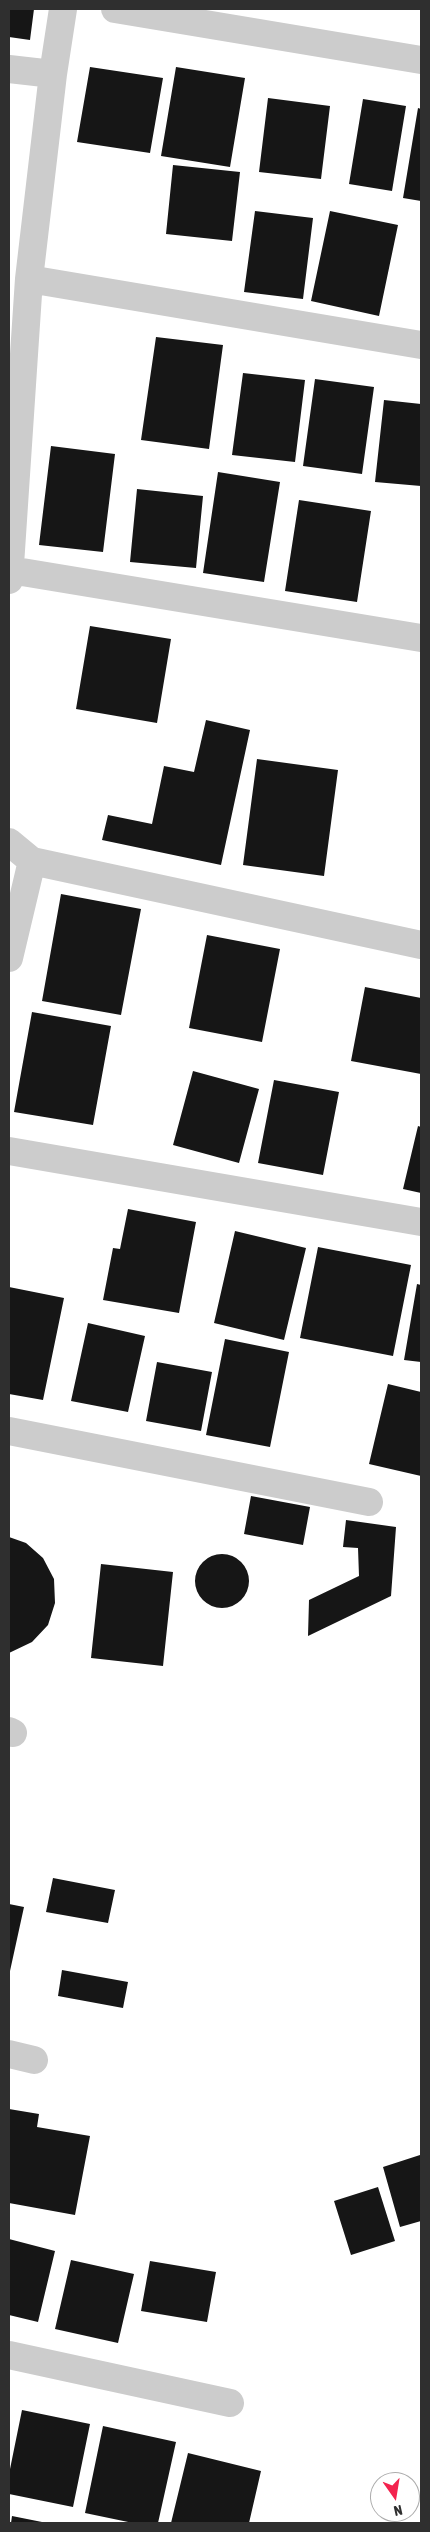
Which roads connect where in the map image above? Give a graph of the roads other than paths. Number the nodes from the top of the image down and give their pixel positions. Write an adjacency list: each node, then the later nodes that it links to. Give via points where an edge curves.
1 (63, 9): 5 (street)
2 (115, 9): 3 (street)
3 (421, 60)
4 (9, 68): 5 (street)
5 (52, 74): 6 (street)
6 (30, 280): 7 (street); 8 (street)
7 (421, 345)
8 (14, 421): 9 (street)
9 (9, 575): 10 (street)
10 (421, 638)
11 (9, 842): 12 (street)
12 (32, 861): 13 (street); 14 (street)
13 (421, 945)
14 (9, 958)
15 (9, 1151): 16 (street)
16 (421, 1222)
17 (9, 1431): 18 (street)
18 (370, 1502)
19 (9, 2355): 20 (street)
20 (230, 2403)

